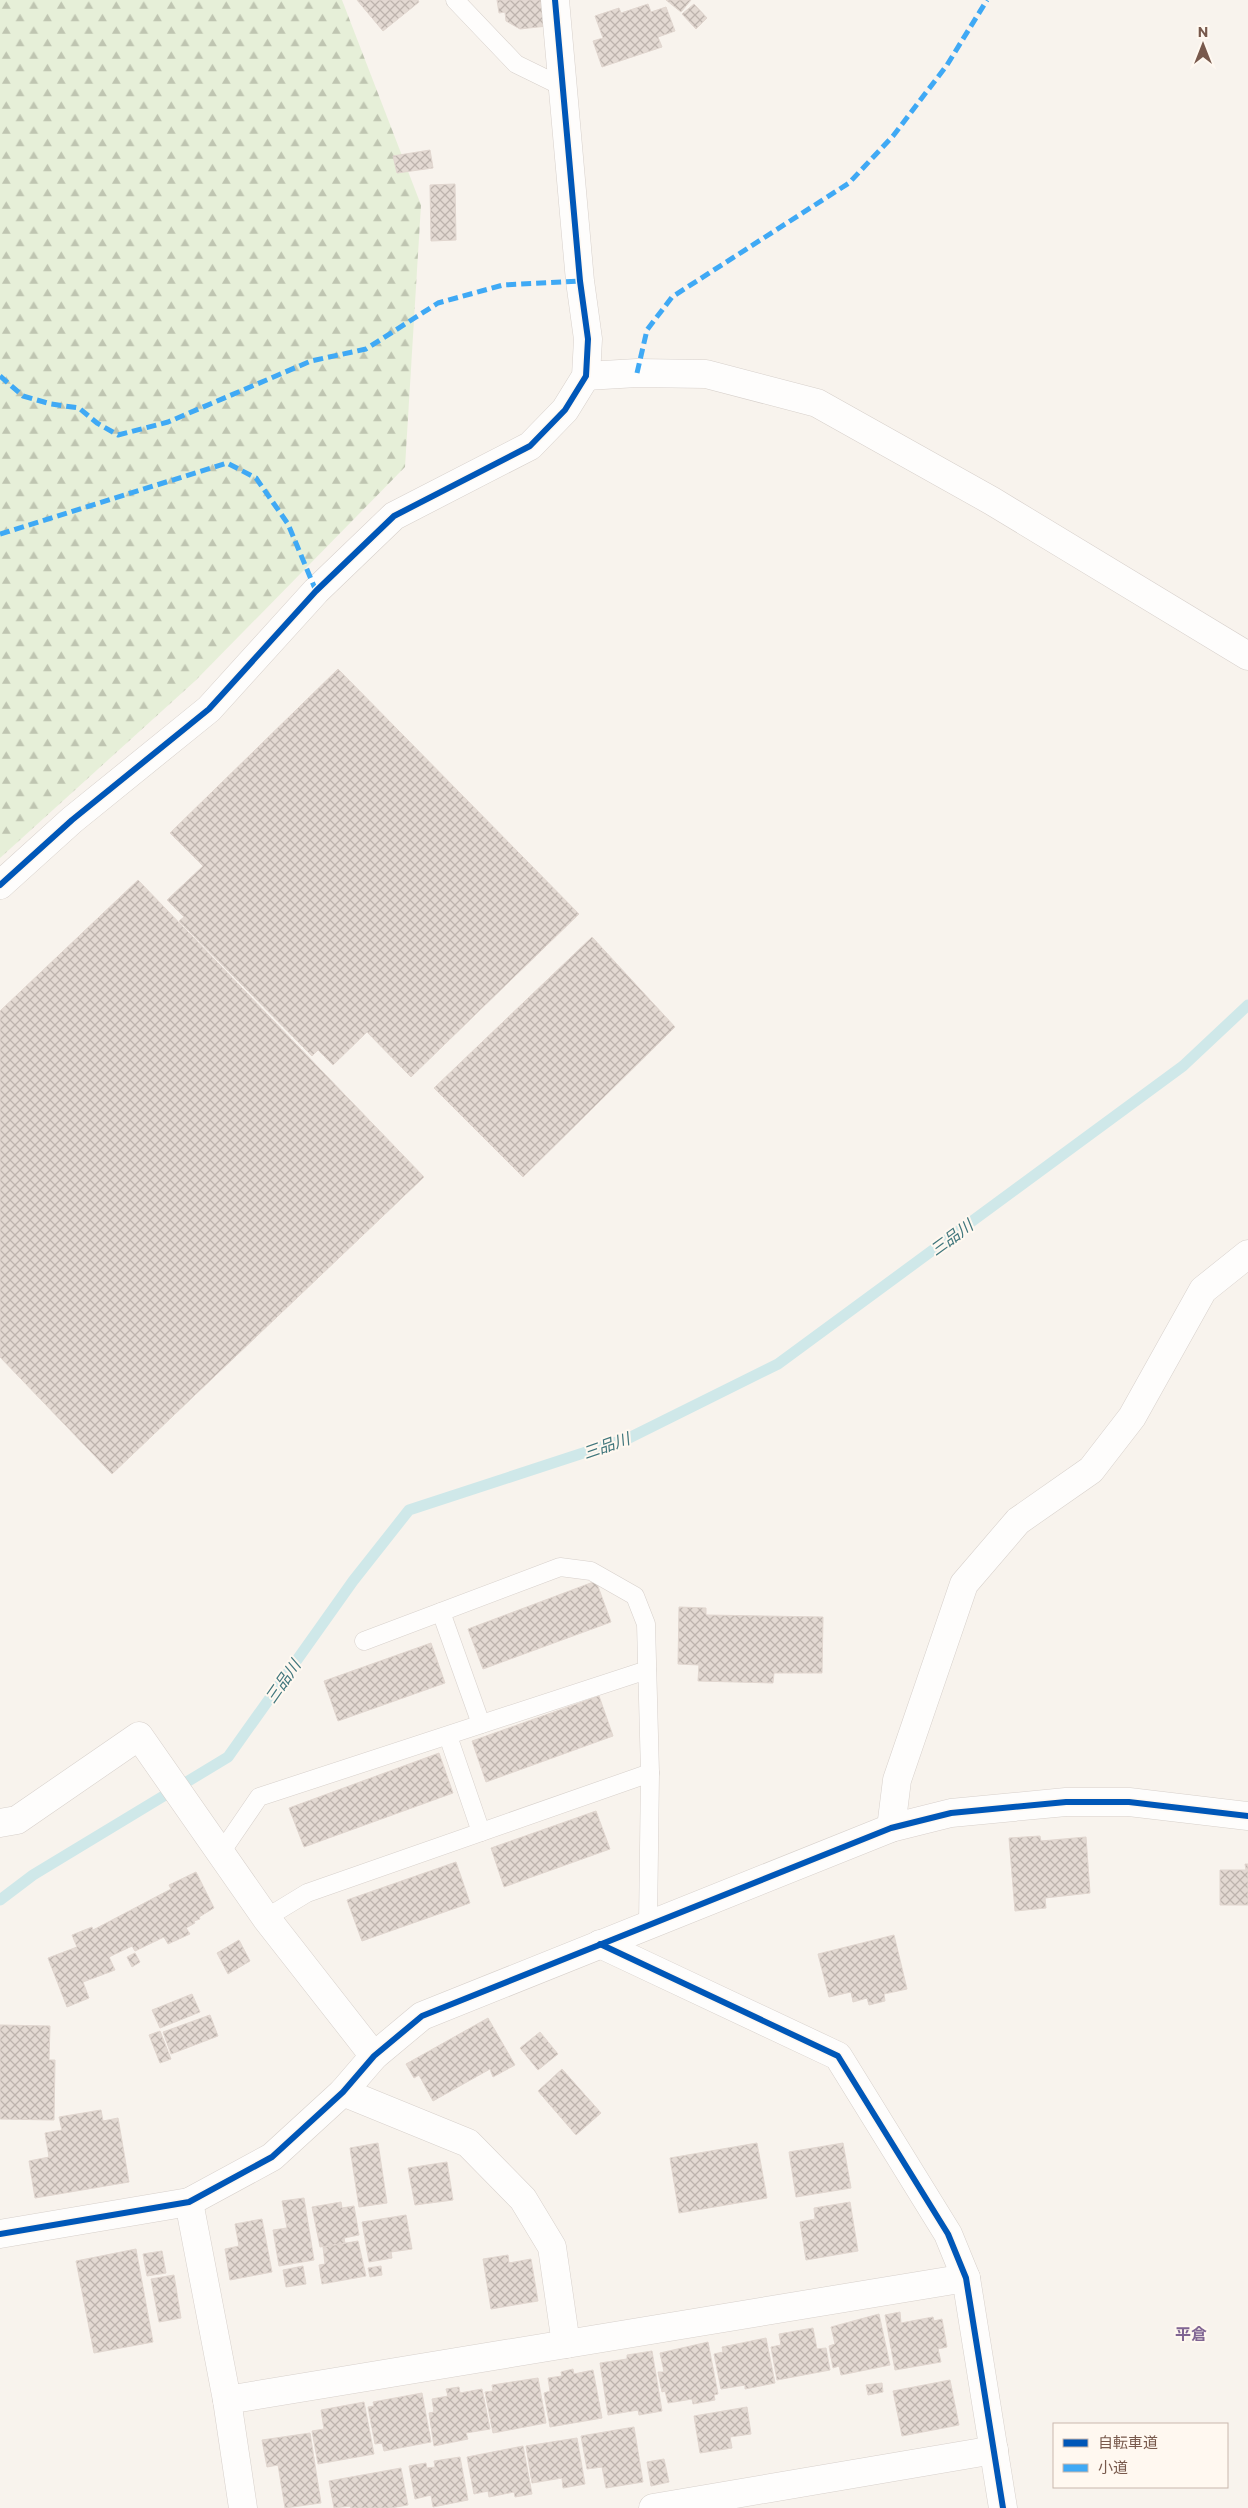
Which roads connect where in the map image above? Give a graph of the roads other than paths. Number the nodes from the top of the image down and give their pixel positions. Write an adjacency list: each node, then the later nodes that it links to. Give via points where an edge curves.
1 (455, 0): 3 (lane, via 516,64)
2 (555, 0): 3 (street)
3 (563, 87): 4 (street, via 588,339)
4 (586, 376): 5 (street, via 706,374 817,403 992,501); 6 (street, via 565,410 530,446 394,516 316,591 209,710 72,820)
5 (1248, 656)
6 (0, 885)
7 (1248, 1254): 16 (street, via 1203,1290 1132,1417 1091,1470 1018,1521 964,1584 897,1780)
8 (441, 1612): 9 (lane); 10 (lane, via 560,1567 590,1571 635,1596 646,1624); 11 (lane)
9 (364, 1641)
10 (647, 1670): 11 (lane); 13 (lane)
11 (481, 1724): 12 (lane)
12 (448, 1736): 17 (lane); 18 (lane, via 258,1797)
13 (650, 1773): 17 (lane); 20 (lane)
14 (1248, 1816): 16 (street, via 1129,1802 1066,1802 951,1813)
15 (0, 1824): 18 (street, via 17,1820 139,1736)
16 (891, 1828): 20 (street)
17 (481, 1832): 19 (lane, via 307,1893)
18 (220, 1854): 19 (street)
19 (266, 1918): 22 (street)
20 (648, 1925): 21 (street)
21 (600, 1944): 22 (street, via 422,2016); 26 (street, via 838,2056 948,2234)
22 (374, 2056): 23 (street)
23 (343, 2092): 24 (street, via 272,2157); 27 (street, via 468,2143 523,2199 552,2247)
24 (189, 2202): 25 (street); 28 (street)
25 (0, 2234)
26 (966, 2278): 27 (street); 29 (street)
27 (566, 2344): 28 (street)
28 (227, 2400): 30 (street)
29 (994, 2450): 31 (street); 32 (street)
30 (243, 2508)
31 (653, 2508)
32 (1003, 2508)

